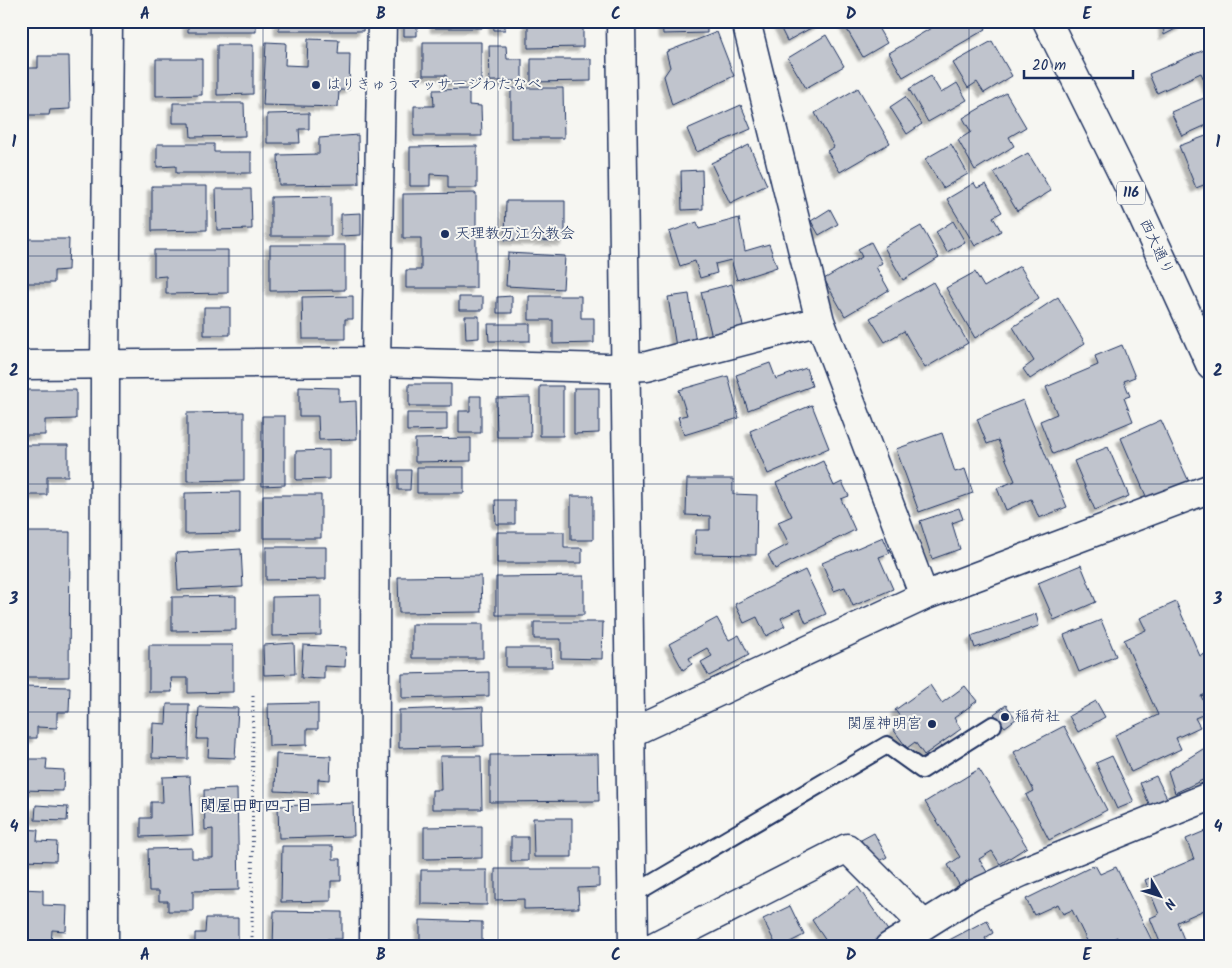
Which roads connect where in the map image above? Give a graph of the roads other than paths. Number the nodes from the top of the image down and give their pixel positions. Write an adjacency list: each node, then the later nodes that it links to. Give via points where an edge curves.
1 (108, 21): 8 (main road)
2 (382, 21): 7 (main road)
3 (621, 21): 11 (main road)
4 (746, 21): 6 (main road)
5 (1047, 21): 10 (main road, 西大通り / 116, via 1129,187)
6 (820, 321): 11 (main road, via 647,366); 13 (main road)
7 (376, 362): 8 (main road); 11 (main road); 20 (main road)
8 (105, 364): 9 (main road); 19 (main road)
9 (21, 365)
10 (1211, 366)
11 (625, 367): 15 (main road)
12 (1211, 488): 13 (main road)
13 (924, 596): 15 (main road)
14 (993, 724): 17 (lane, via 922,770 887,745)
15 (630, 733): 17 (main road)
16 (1211, 796): 18 (main road, via 1022,872 972,895)
17 (632, 895): 21 (main road)
18 (924, 925): 22 (main road, via 847,848); 23 (main road)
19 (104, 947)
20 (374, 947)
21 (633, 947)
22 (653, 947)
23 (888, 947)

